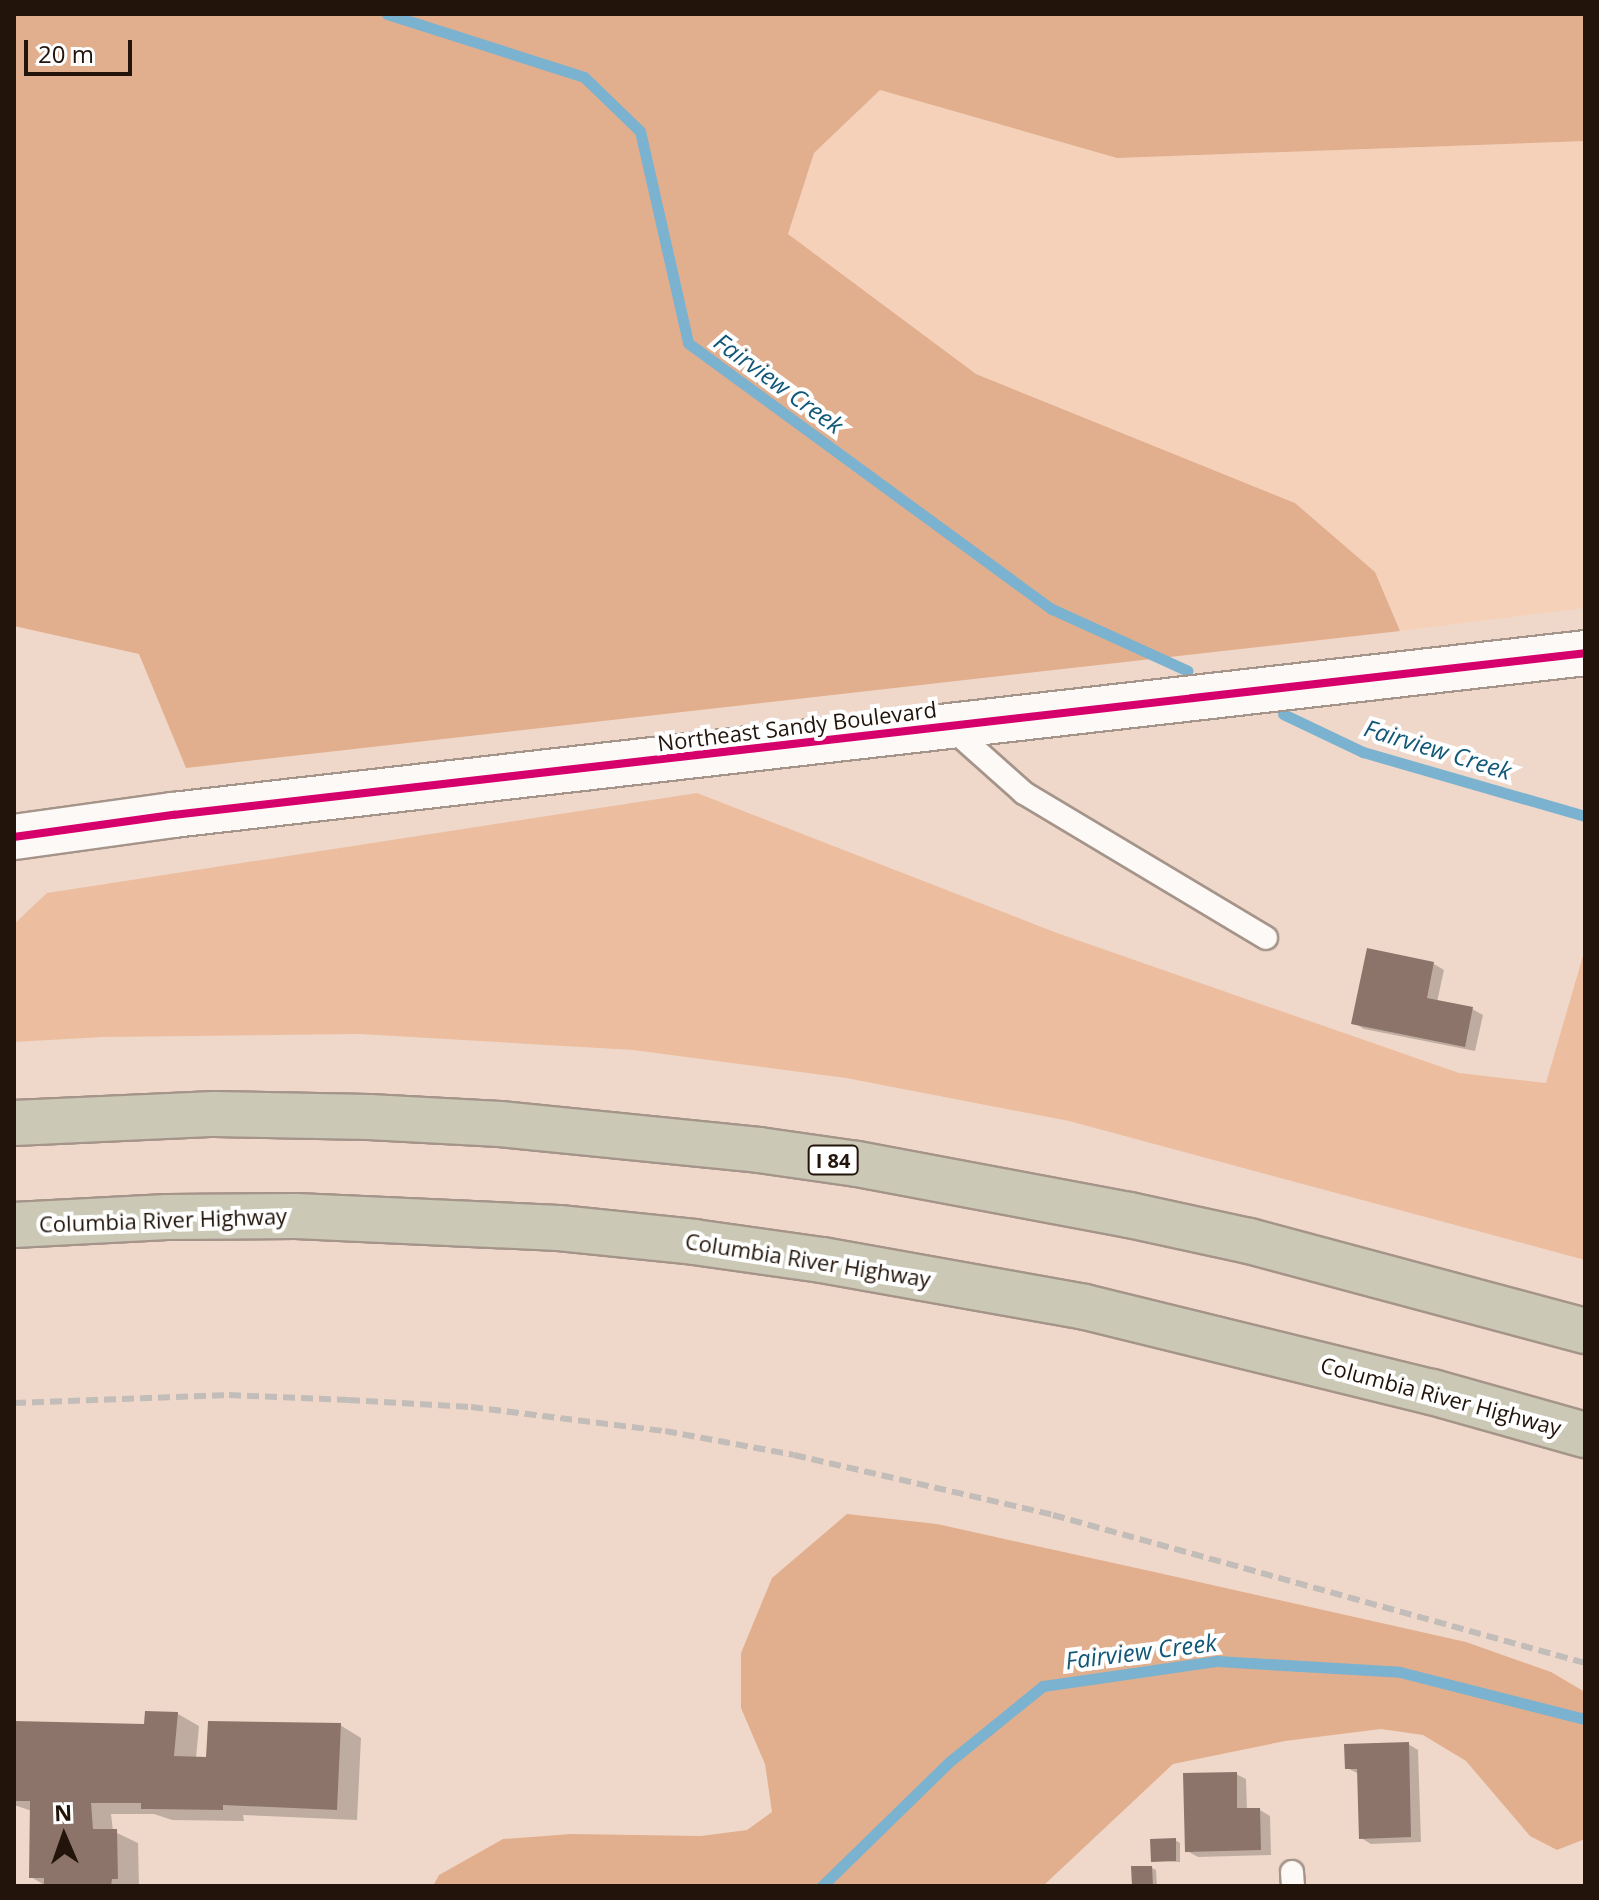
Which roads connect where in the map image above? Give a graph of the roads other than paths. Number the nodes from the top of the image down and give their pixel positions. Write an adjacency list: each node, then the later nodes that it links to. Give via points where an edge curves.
1 (1585, 653): 2 (main road, Northeast Sandy Boulevard)
2 (949, 726): 3 (main road, Northeast Sandy Boulevard); 4 (lane, via 1024,793)
3 (14, 837)
4 (1266, 938)
5 (14, 1123): 7 (highway, I 84, via 215,1114 369,1117 759,1150 1023,1193 1174,1225)
6 (14, 1225): 8 (highway, Columbia River Highway, via 296,1216 559,1228 751,1250 1085,1307)
7 (1585, 1331)
8 (1585, 1435)

